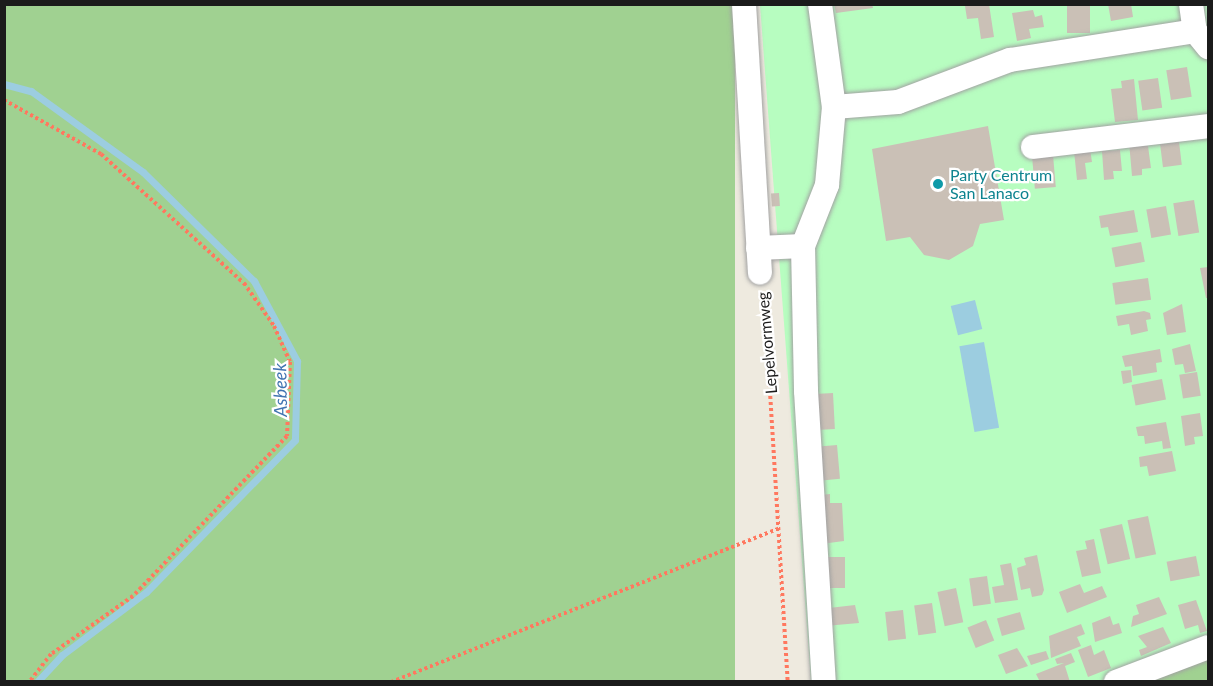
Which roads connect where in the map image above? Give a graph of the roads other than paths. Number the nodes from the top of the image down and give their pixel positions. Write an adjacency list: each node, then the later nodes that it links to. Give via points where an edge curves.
1 (744, 4): 9 (street, Lepelvormweg)
2 (820, 4): 5 (street)
3 (1191, 4): 4 (street)
4 (1202, 39): 5 (street, via 1010,60 898,102)
5 (834, 107): 8 (street, via 827,185)
6 (1209, 126): 7 (street)
7 (1033, 147)
8 (803, 246): 9 (street); 12 (street, via 806,391)
9 (758, 248): 10 (street, Lepelvormweg)
10 (760, 273)
11 (1209, 647): 13 (street)
12 (824, 681)
13 (1116, 681)

